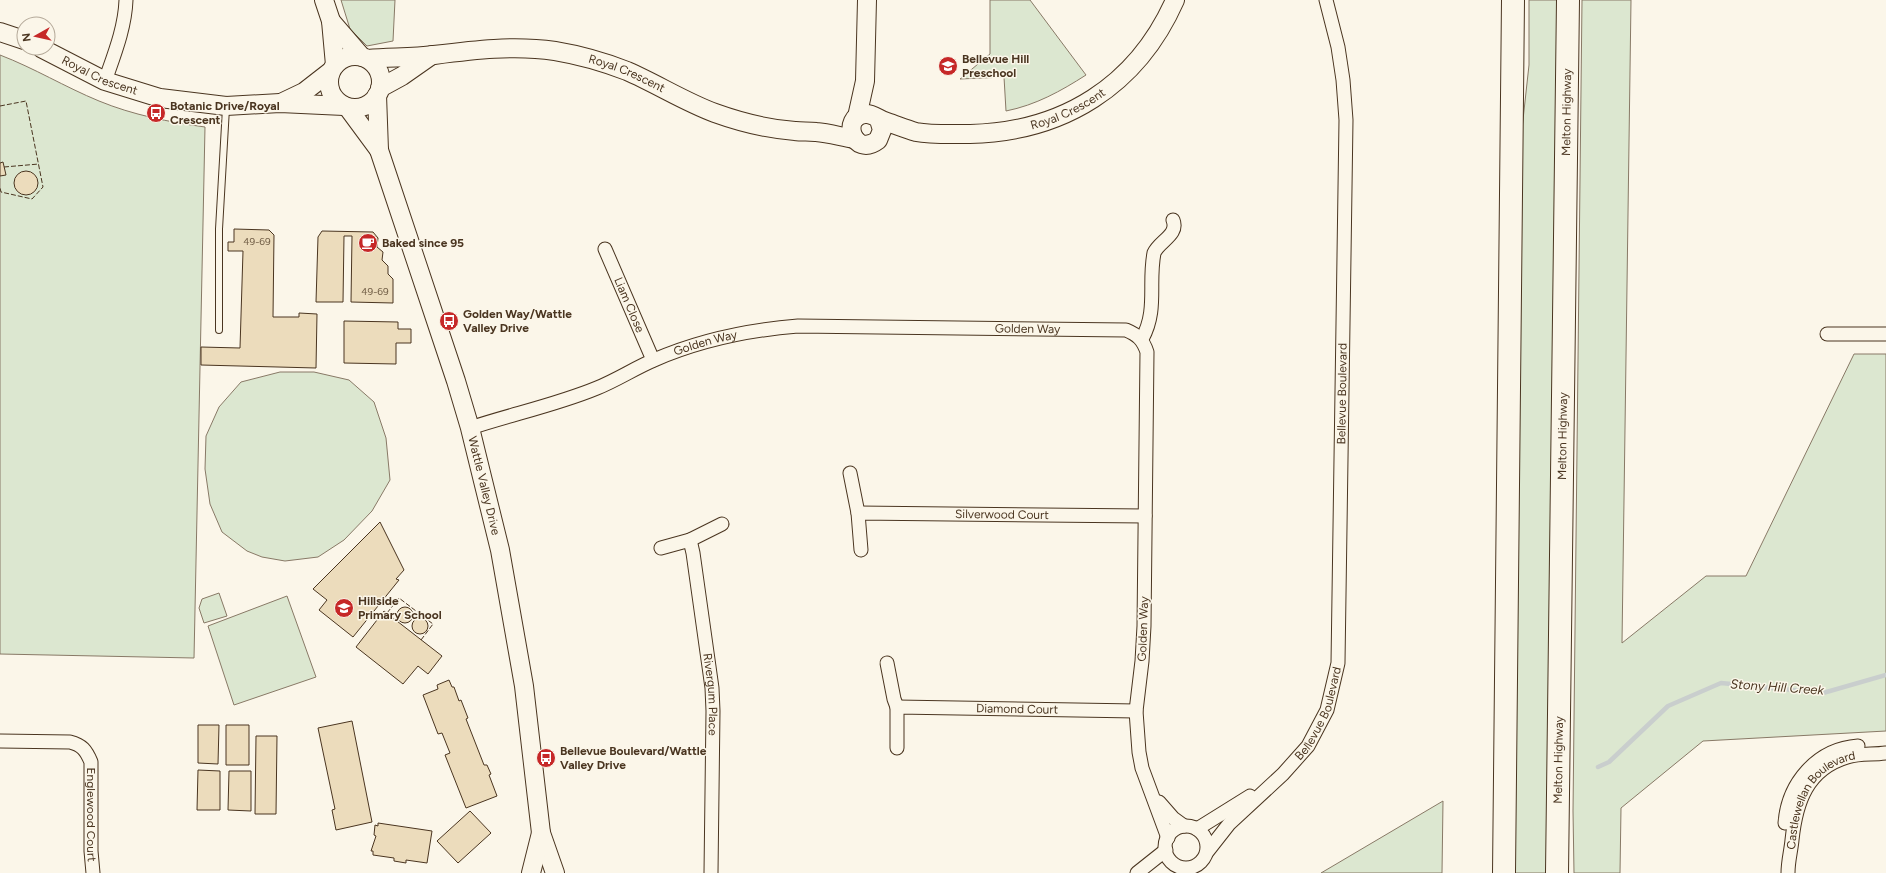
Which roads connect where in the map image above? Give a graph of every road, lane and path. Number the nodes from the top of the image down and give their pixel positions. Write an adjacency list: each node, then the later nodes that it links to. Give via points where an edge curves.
1 (126, 0): 16 (street, via 117,48)
2 (324, 0): 9 (street)
3 (867, 0): 17 (street)
4 (1175, 0): 25 (street, Royal Crescent, via 1152,43 1131,68 1094,99 1071,112 1041,124 991,134)
5 (1326, 0): 52 (street, Bellevue Boulevard, via 1344,80 1346,120 1338,663 1327,710 1318,730 1308,746)
6 (1500, 0): 26 (highway, via 1502,81)
7 (1513, 0): 26 (highway)
8 (1568, 0): 68 (highway, Melton Highway)
9 (331, 21): 14 (street); 15 (street)
10 (0, 32): 11 (street)
11 (16, 37)
12 (432, 55): 14 (street, Royal Crescent); 18 (street, Royal Crescent); 24 (street, Royal Crescent, via 501,48 576,55 627,71 688,102 716,113 772,128)
13 (56, 56): 16 (street, Royal Crescent)
14 (365, 58): 15 (street, via 348,57); 18 (street, via 378,72)
15 (333, 68): 19 (street, Royal Crescent, via 304,92); 21 (street, via 329,87 337,101)
16 (105, 81): 20 (street, Royal Crescent, via 160,98)
17 (865, 81): 22 (street); 23 (street)
18 (379, 91): 21 (street, via 372,102 365,106); 29 (street, Wattle Valley Drive)
19 (280, 103): 20 (street, Royal Crescent); 21 (street, Royal Crescent)
20 (226, 106): 32 (lane, via 220,222)
21 (346, 107): 29 (street, Wattle Valley Drive)
22 (856, 117): 23 (street, via 865,114); 24 (street, Royal Crescent); 27 (street, via 851,129)
23 (877, 118): 25 (street, Royal Crescent); 28 (street, via 882,130)
24 (815, 132): 27 (street, Royal Crescent)
25 (916, 132): 28 (street, Royal Crescent)
26 (1511, 132): 60 (highway)
27 (854, 139): 28 (street, via 863,145)
28 (878, 140)
29 (379, 150): 37 (street, Wattle Valley Drive)
30 (1173, 220): 35 (street, via 1174,231 1156,248 1154,254 1151,315)
31 (605, 250): 36 (street, Liam Close)
32 (219, 330)
33 (1827, 334): 34 (street)
34 (1886, 334)
35 (1142, 339): 36 (street, Golden Way, via 1126,330 798,326 765,329 714,339); 40 (street, Golden Way, via 1147,352)
36 (653, 360): 37 (street, Golden Way, via 598,388 558,403)
37 (470, 428): 56 (street, Wattle Valley Drive, via 500,550 517,638 533,750)
38 (850, 473): 39 (street)
39 (858, 513): 40 (street, Silverwood Court); 44 (street)
40 (1145, 516): 47 (street, Golden Way, via 1142,660)
41 (722, 524): 42 (street)
42 (690, 540): 43 (street); 65 (street, Rivergum Place, via 714,711)
43 (661, 548)
44 (861, 550)
45 (888, 663): 46 (street)
46 (897, 707): 47 (street, Diamond Court); 50 (street)
47 (1136, 711): 53 (street, Golden Way, via 1142,768)
48 (0, 741): 62 (street, Englewood Court, via 70,742 80,745 87,752 91,762)
49 (1886, 747): 59 (street, Castlewellan Boulevard, via 1864,746 1839,750 1815,763 1807,771 1799,780 1788,802 1785,831)
50 (897, 748)
51 (1886, 753): 59 (street, Castlewellan Boulevard, via 1845,757 1832,762 1815,776 1795,811)
52 (1283, 774): 55 (street, Bellevue Boulevard); 58 (street, Bellevue Boulevard, via 1229,824)
53 (1153, 794): 54 (street, Golden Way, via 1173,818); 57 (street, Golden Way)
54 (1184, 826): 55 (street); 57 (street, via 1177,828)
55 (1197, 829): 58 (street, via 1206,839)
56 (541, 833): 63 (street, Wattle Valley Drive); 64 (street, Wattle Valley Drive)
57 (1167, 844): 61 (street, via 1171,861 1181,868); 66 (street)
58 (1207, 852): 61 (street, via 1200,863)
59 (1788, 857): 69 (street, Castlewellan Boulevard)
60 (1504, 862)
61 (1187, 868): 67 (street)
62 (93, 873)
63 (531, 873)
64 (556, 873)
65 (711, 873)
66 (1137, 873)
67 (1170, 873)
68 (1557, 873)
69 (1788, 873)

